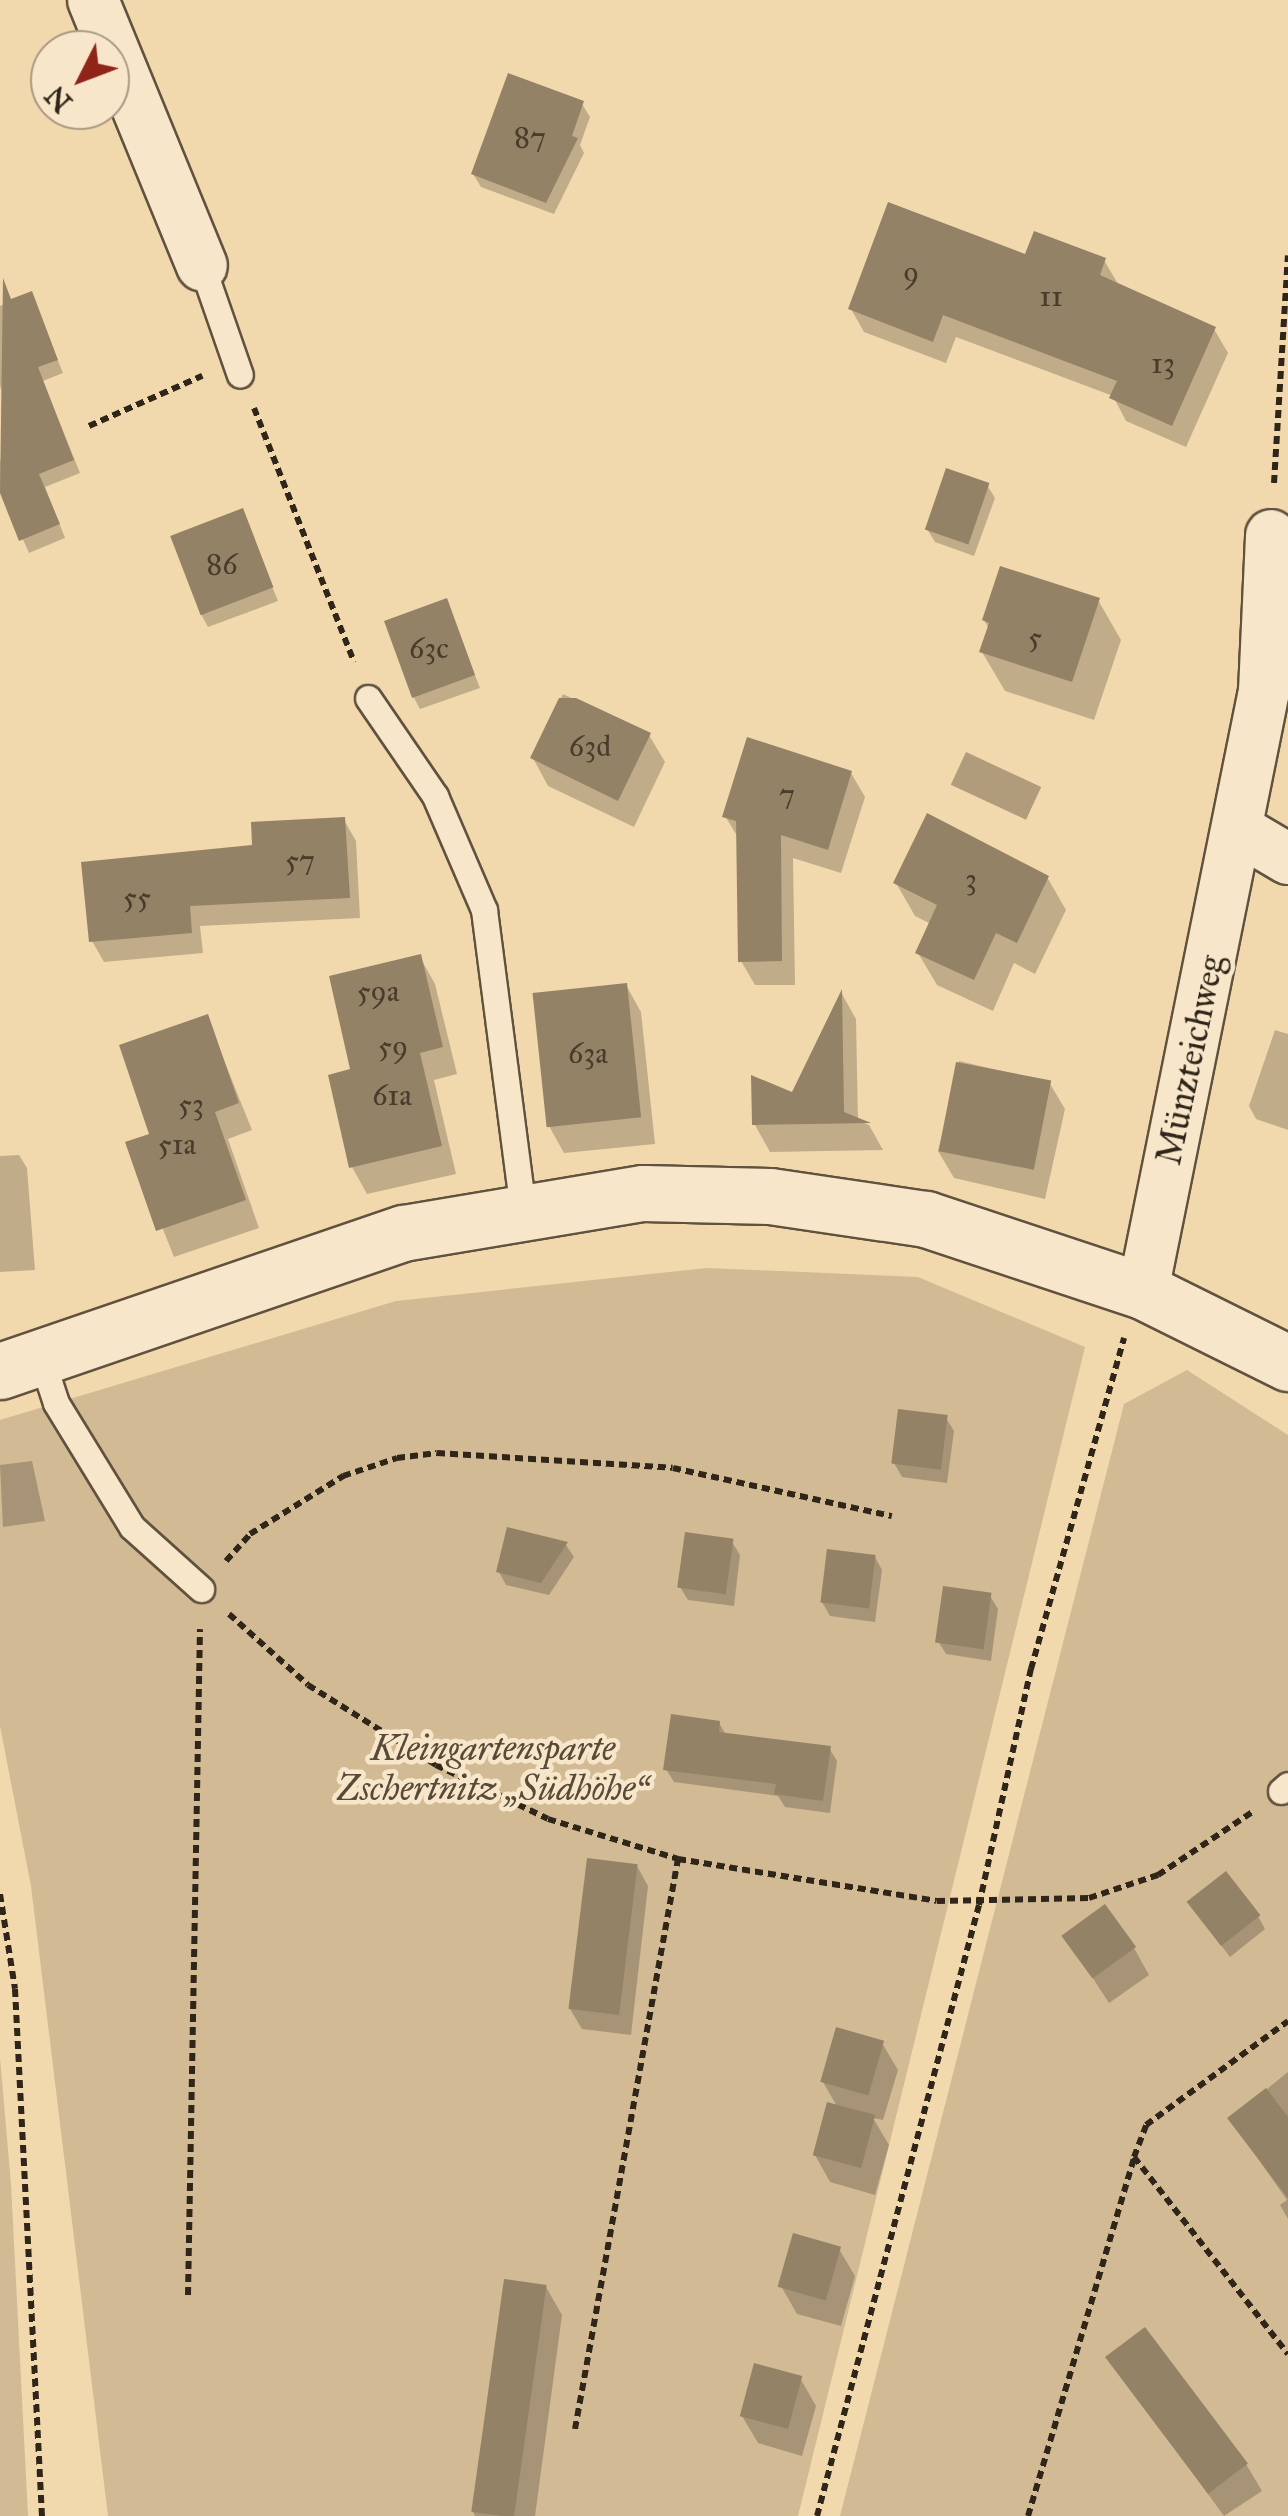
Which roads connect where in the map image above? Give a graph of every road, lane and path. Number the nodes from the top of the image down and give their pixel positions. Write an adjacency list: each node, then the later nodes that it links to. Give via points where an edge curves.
1 (94, 0): 3 (street)
2 (1288, 255): 6 (path)
3 (202, 266): 4 (lane)
4 (238, 368): 5 (path); 7 (path)
5 (89, 426)
6 (1271, 535): 8 (street, Münzteichweg, via 1264,691)
7 (368, 698): 10 (lane, via 435,796 484,910)
8 (1240, 830): 9 (street); 11 (street, Münzteichweg)
9 (1288, 859)
10 (522, 1211): 11 (street, via 643,1193 770,1196 926,1220); 13 (street, via 384,1239)
11 (1143, 1290): 12 (street); 19 (path, via 1118,1354 1031,1669)
12 (1288, 1363)
13 (20, 1364): 15 (lane, via 56,1403 132,1526)
14 (892, 1516): 15 (path, via 672,1468 436,1453 361,1470 298,1500 250,1534)
15 (201, 1589): 17 (path, via 308,1685 436,1765 548,1819); 22 (path)
16 (1285, 1788): 19 (path, via 1158,1875 1089,1898)
17 (678, 1858): 19 (path); 24 (path)
18 (0, 1894): 25 (path, via 15,1989)
19 (979, 1905): 26 (path)
20 (1288, 2021): 21 (path, via 1146,2125)
21 (1134, 2157): 23 (path); 27 (path)
22 (188, 2295)
23 (1288, 2354)
24 (575, 2429)
25 (42, 2516)
26 (817, 2516)
27 (1028, 2516)

